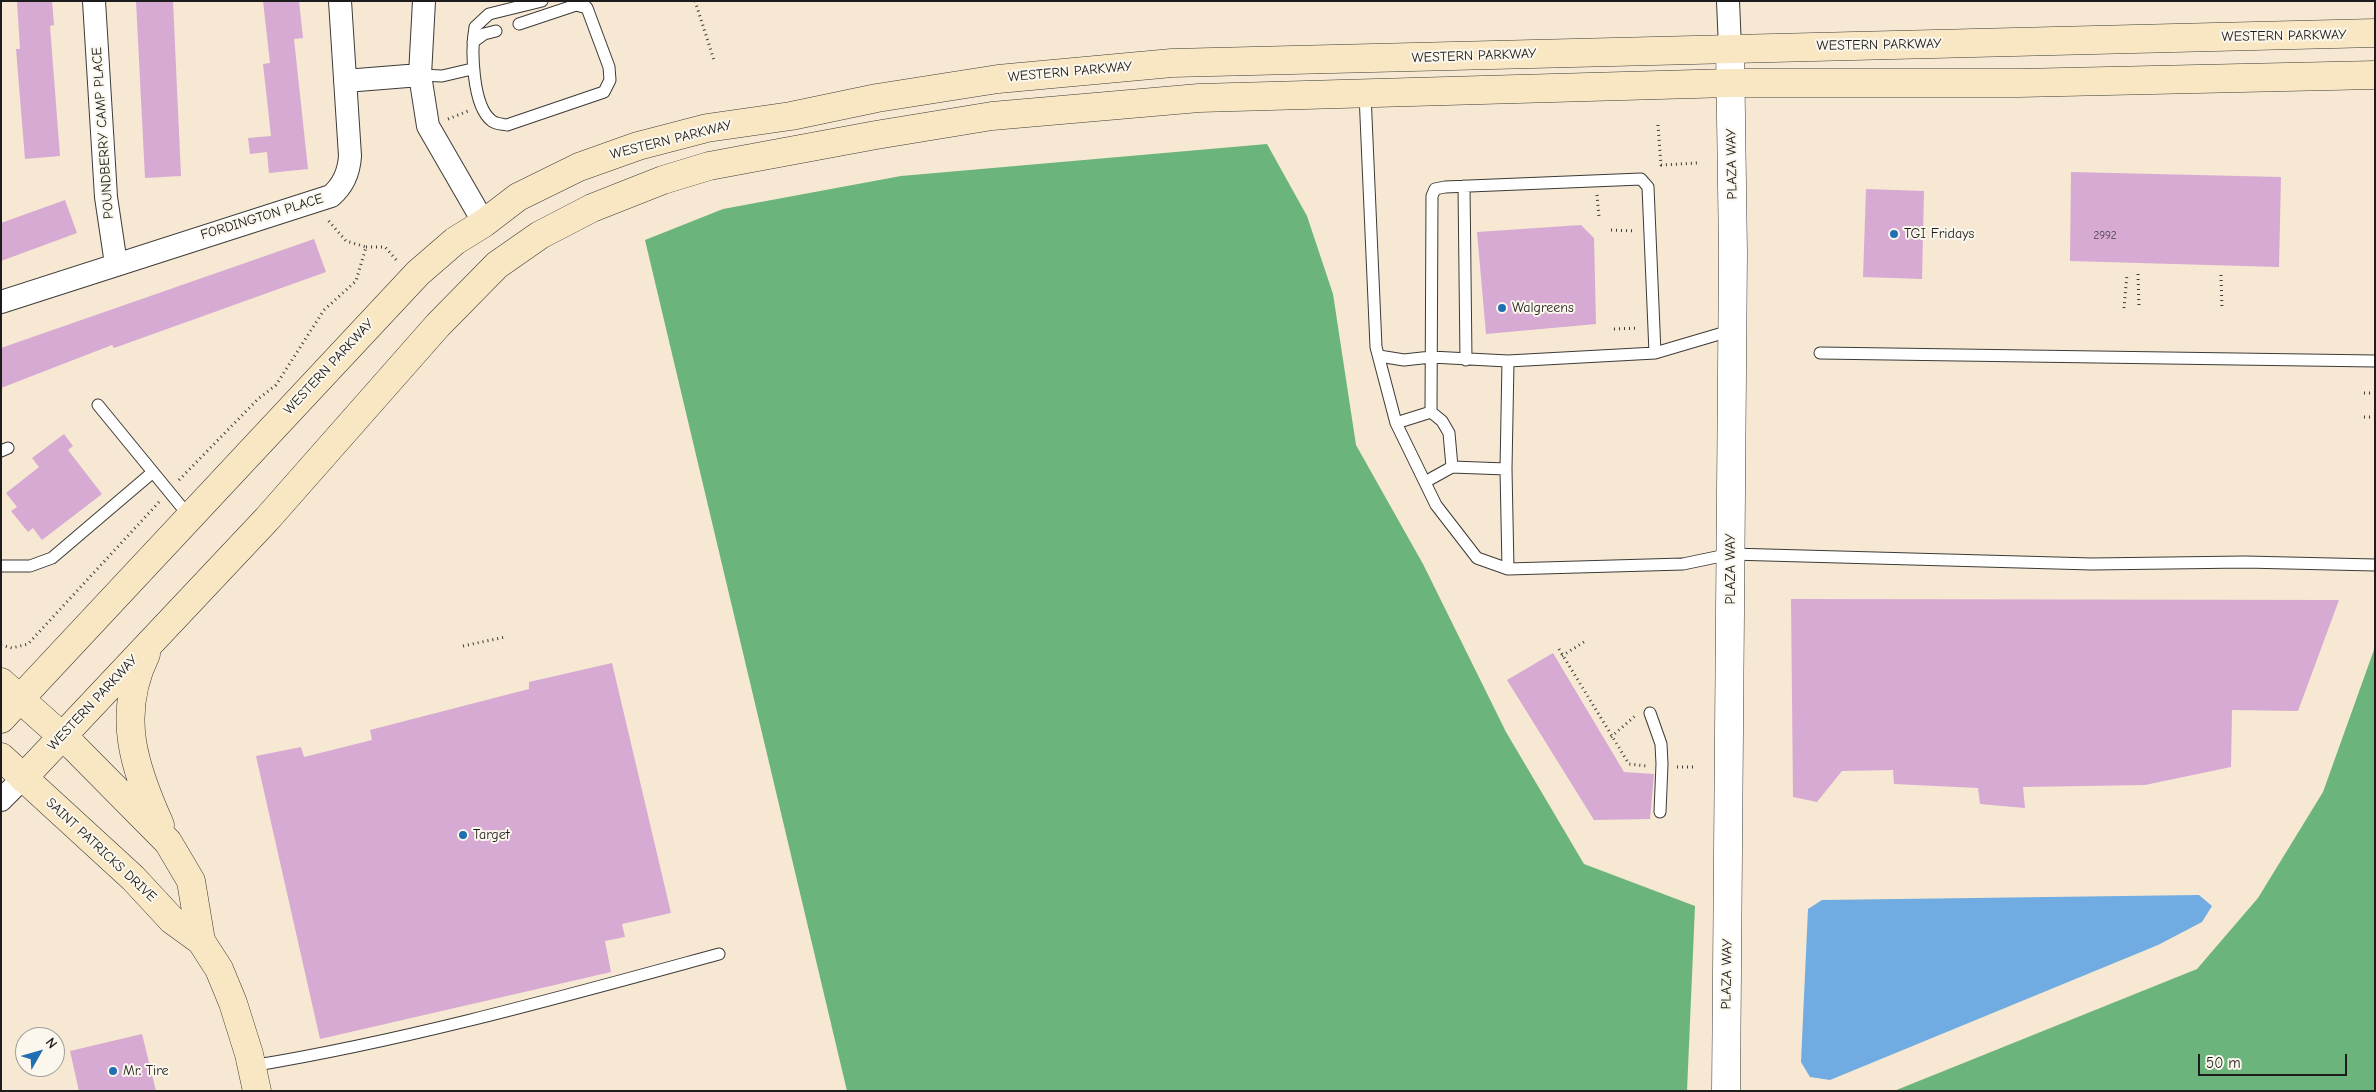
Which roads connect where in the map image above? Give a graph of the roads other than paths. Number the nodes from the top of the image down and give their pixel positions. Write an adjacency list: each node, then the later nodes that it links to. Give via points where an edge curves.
1 (94, 1): 20 (street, POUNDBERRY CAMP PLACE, via 106,197)
2 (340, 1): 15 (street, FORDINGTON PLACE)
3 (424, 1): 14 (street)
4 (542, 1): 10 (lane, via 489,14 475,27)
5 (1728, 1): 11 (street)
6 (584, 4): 7 (lane); 12 (lane, via 610,67 610,80 604,92 507,125 493,122 485,114)
7 (519, 24)
8 (496, 31): 10 (lane)
9 (2375, 34): 11 (main road, WESTERN PARKWAY)
10 (473, 42): 12 (lane)
11 (1730, 48): 16 (street, PLAZA WAY); 19 (main road, WESTERN PARKWAY, via 1172,63 998,78 714,127 638,146 587,164 535,188)
12 (472, 68): 14 (lane)
13 (2375, 75): 16 (main road, WESTERN PARKWAY, via 2019,83)
14 (431, 76): 15 (street); 19 (street, via 428,126)
15 (345, 81): 20 (street, FORDINGTON PLACE, via 350,169 331,196)
16 (1730, 83): 17 (main road, WESTERN PARKWAY); 22 (street, PLAZA WAY)
17 (1365, 94): 25 (lane, via 1376,347); 42 (main road, WESTERN PARKWAY, via 1199,98 958,121 709,166 592,208 540,235 497,265 473,288 267,519)
18 (1464, 186): 23 (lane, via 1641,179 1648,187); 26 (lane, via 1438,188 1432,196); 27 (lane)
19 (484, 223): 37 (main road, WESTERN PARKWAY, via 418,273)
20 (116, 264): 21 (street, FORDINGTON PLACE)
21 (1, 302)
22 (1733, 330): 23 (lane); 38 (street, PLAZA WAY)
23 (1655, 353): 29 (lane)
24 (1820, 353): 28 (lane)
25 (1379, 356): 26 (lane, via 1404,360); 32 (lane)
26 (1431, 358): 27 (lane); 31 (lane)
27 (1466, 360): 29 (lane)
28 (2375, 360)
29 (1508, 361): 34 (lane)
30 (98, 405): 35 (lane)
31 (1431, 412): 32 (lane); 33 (lane, via 1449,433)
32 (1396, 424): 36 (lane)
33 (1452, 467): 34 (lane); 36 (lane)
34 (1506, 469): 41 (lane)
35 (153, 472): 37 (lane); 39 (lane, via 52,558 30,566)
36 (1425, 482): 41 (lane, via 1436,504 1477,558)
37 (189, 516): 43 (main road, WESTERN PARKWAY)
38 (1731, 554): 40 (lane, via 2092,564 2244,562); 41 (lane, via 1683,564); 55 (street, PLAZA WAY)
39 (1, 566)
40 (2375, 566)
41 (1508, 568)
42 (152, 640): 46 (main road, WESTERN PARKWAY); 51 (main road, via 132,690 132,739 140,782)
43 (10, 690): 45 (main road, WESTERN PARKWAY); 46 (main road, SAINT PATRICKS DRIVE)
44 (1645, 713): 50 (lane, via 1660,744)
45 (1, 719)
46 (62, 736): 48 (main road, WESTERN PARKWAY); 51 (main road, SAINT PATRICKS DRIVE)
47 (1, 757): 48 (main road, SAINT PATRICKS DRIVE)
48 (23, 778): 49 (street); 52 (main road, SAINT PATRICKS DRIVE, via 133,878 172,920)
49 (1, 800)
50 (1660, 812)
51 (168, 842): 52 (main road, SAINT PATRICKS DRIVE, via 190,881)
52 (201, 941): 54 (main road, SAINT PATRICKS DRIVE, via 219,969 233,1003)
53 (719, 954): 54 (lane, via 383,1040)
54 (254, 1079)
55 (1726, 1091)

